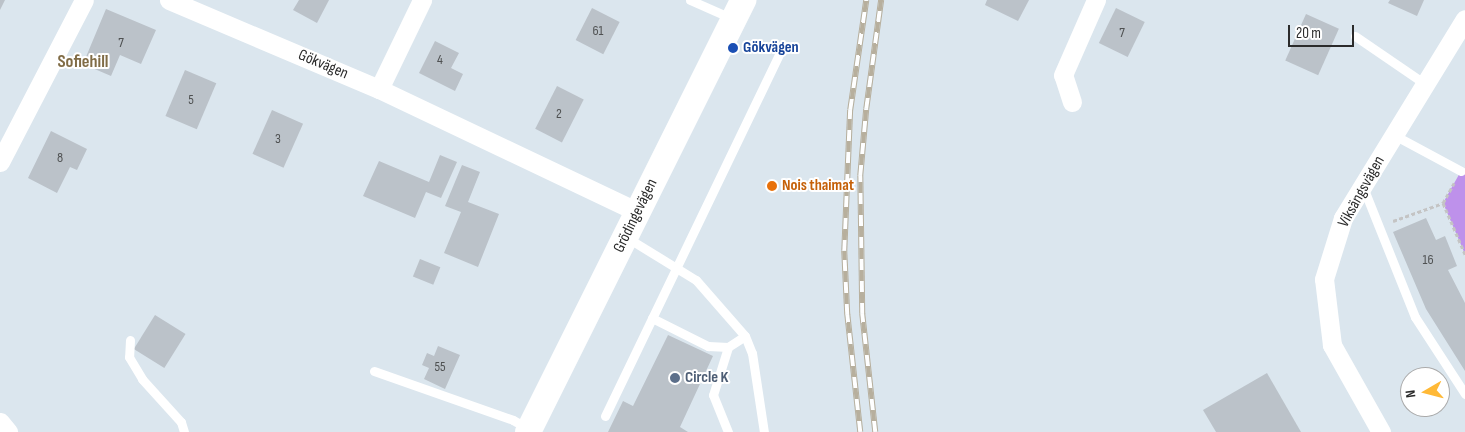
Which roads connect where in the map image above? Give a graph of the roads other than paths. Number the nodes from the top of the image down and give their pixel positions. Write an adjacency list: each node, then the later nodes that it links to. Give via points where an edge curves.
1 (84, 0): 14 (street)
2 (169, 0): 11 (street, Gökvägen)
3 (422, 0): 11 (street)
4 (690, 0): 6 (lane)
5 (1096, 0): 12 (street, via 1063,75)
6 (738, 10): 17 (street, Grödingevägen)
7 (1465, 19): 10 (street, Viksängsvägen)
8 (1355, 36): 10 (lane)
9 (781, 50): 19 (lane)
10 (1425, 84): 13 (street, Viksängsvägen)
11 (379, 89): 17 (street, Gökvägen)
12 (1072, 102)
13 (1394, 136): 15 (lane); 16 (street, Viksängsvägen)
14 (0, 162)
15 (1461, 171)
16 (1363, 187): 25 (lane, via 1415,317); 33 (street, Viksängsvägen, via 1343,218 1324,279 1332,345)
17 (638, 212): 18 (street, Grödingevägen)
18 (626, 237): 19 (lane); 28 (street, Grödingevägen)
19 (676, 268): 20 (lane); 21 (lane, via 713,296)
20 (652, 318): 23 (lane, via 708,346); 26 (lane)
21 (745, 336): 23 (lane); 32 (lane, via 752,353)
22 (130, 340): 30 (lane, via 128,357 142,379 180,422)
23 (728, 347): 31 (lane, via 713,395)
24 (374, 371): 28 (lane, via 513,420)
25 (1465, 394)
26 (605, 416)
27 (0, 422): 29 (street)
28 (529, 431)
29 (8, 432)
30 (184, 432)
31 (728, 432)
32 (764, 432)
33 (1381, 432)

